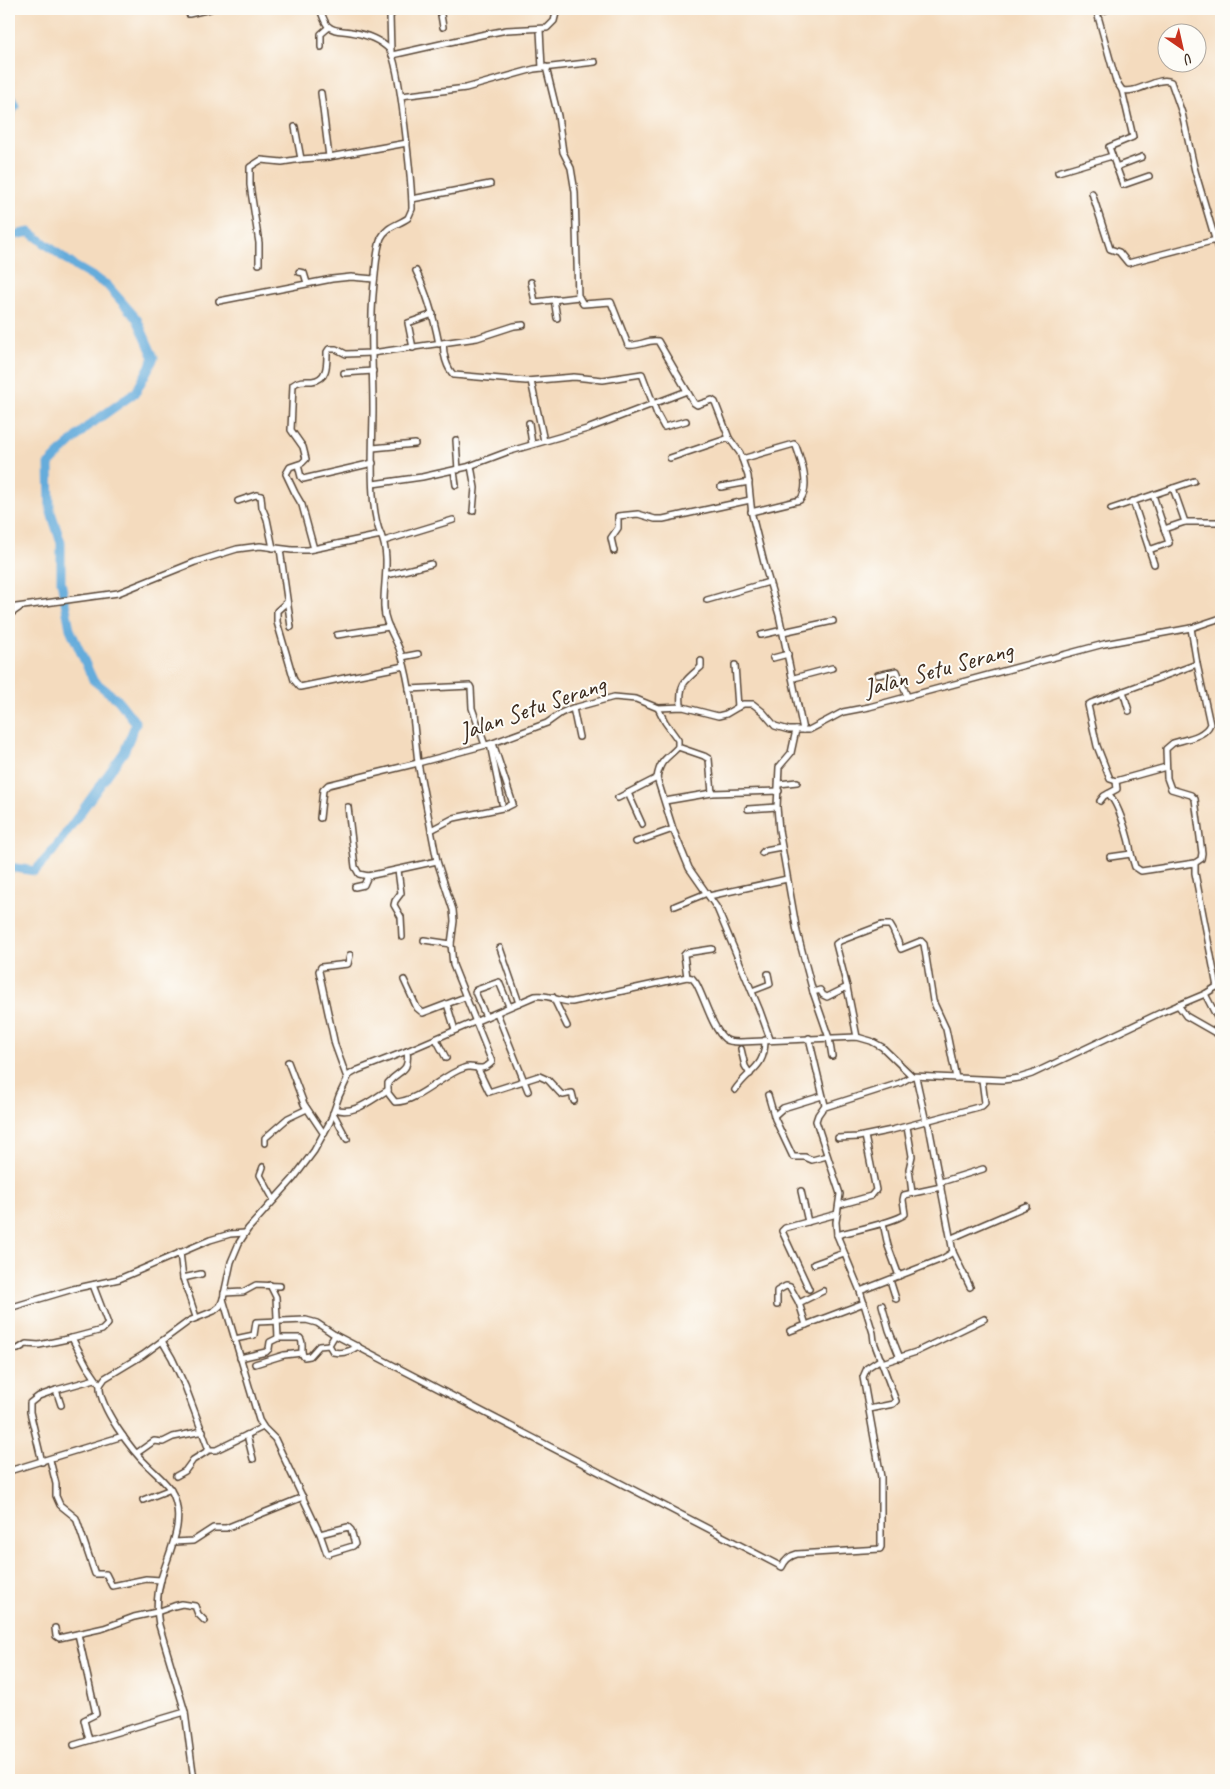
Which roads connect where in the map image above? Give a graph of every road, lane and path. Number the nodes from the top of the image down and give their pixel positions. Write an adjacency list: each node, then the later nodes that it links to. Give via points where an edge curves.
1 (207, 9): 10 (street)
2 (320, 9): 11 (street)
3 (397, 9): 15 (street, via 390,16)
4 (440, 9): 12 (street)
5 (557, 9): 13 (street, via 552,26)
6 (627, 9): 7 (street)
7 (645, 9)
8 (1108, 9): 9 (street)
9 (1097, 11): 18 (street, via 1116,82)
10 (189, 14)
11 (329, 27): 14 (street, via 321,34); 15 (street, via 369,37)
12 (443, 27)
13 (540, 30): 15 (street, via 498,32); 17 (street)
14 (321, 46)
15 (391, 53): 20 (street)
16 (596, 62): 17 (street)
17 (544, 68): 20 (street, via 466,88); 41 (street, via 575,192)
18 (1122, 90): 23 (street, via 1133,137 1109,147); 33 (street, via 1129,92 1170,81 1182,113)
19 (321, 94): 24 (street)
20 (401, 96): 22 (street)
21 (295, 127): 26 (street)
22 (407, 143): 24 (street); 32 (street)
23 (1112, 156): 27 (street); 28 (street)
24 (329, 157): 26 (street)
25 (1142, 157): 27 (street)
26 (301, 158): 35 (street, via 282,162 261,160 250,167)
27 (1116, 167): 29 (street, via 1123,185)
28 (1058, 172)
29 (1149, 176)
30 (490, 184): 32 (street)
31 (1092, 193): 33 (street, via 1110,249 1119,252 1128,263)
32 (412, 199): 38 (street, via 409,216 382,236)
33 (1216, 240): 34 (street)
34 (1221, 259)
35 (260, 264)
36 (416, 271): 44 (street)
37 (299, 272): 40 (street, via 304,273)
38 (374, 279): 40 (street, via 351,277); 49 (street)
39 (531, 282): 42 (street, via 535,302)
40 (307, 283): 43 (street)
41 (578, 297): 42 (street); 53 (street, via 582,304 612,302 628,345 653,340 659,342)
42 (554, 299): 45 (street)
43 (218, 301)
44 (434, 314): 47 (street); 48 (street, via 408,323)
45 (557, 318)
46 (523, 325): 47 (street)
47 (441, 344): 48 (street); 52 (street, via 453,374)
48 (413, 348): 49 (street)
49 (372, 353): 50 (street); 66 (street, via 346,354 329,348 327,368 322,376 293,385 291,430 306,456 305,461)
50 (373, 371): 51 (street); 62 (street)
51 (344, 374)
52 (531, 381): 54 (street, via 574,377 603,380 640,373); 59 (street)
53 (687, 391): 54 (street); 57 (street, via 696,405 715,401)
54 (653, 404): 55 (street, via 665,427); 59 (street)
55 (686, 421)
56 (529, 423): 61 (street)
57 (730, 438): 63 (street); 64 (street)
58 (456, 440): 68 (street)
59 (544, 441): 61 (street)
60 (415, 444): 62 (street)
61 (532, 444): 67 (street)
62 (373, 448): 65 (street)
63 (670, 458)
64 (742, 459): 70 (street); 81 (street, via 794,444 804,473 804,493 800,500)
65 (373, 463): 66 (street, via 304,478); 71 (street)
66 (298, 464): 90 (street, via 290,467 286,474 302,506)
67 (471, 466): 68 (street); 80 (street, via 475,488)
68 (456, 470): 71 (street); 72 (street)
69 (1194, 481): 74 (street)
70 (749, 482): 73 (street); 76 (street)
71 (373, 484): 86 (street)
72 (456, 485)
73 (721, 488)
74 (1173, 488): 75 (street); 83 (street)
75 (1153, 495): 78 (street); 85 (street)
76 (750, 500): 81 (street); 92 (street, via 663,519 638,514 618,516 618,528 611,538)
77 (238, 501): 88 (street, via 261,496)
78 (1133, 501): 79 (street); 91 (street)
79 (1111, 509)
80 (473, 511)
81 (751, 512): 96 (street)
82 (453, 520): 87 (street)
83 (1185, 522): 84 (street); 85 (street)
84 (1221, 522)
85 (1164, 530): 91 (street, via 1169,543)
86 (381, 534): 87 (street); 90 (street)
87 (384, 541): 95 (street)
88 (273, 548): 89 (street); 99 (street, via 237,549 118,593)
89 (280, 549): 90 (street); 98 (street)
90 (314, 549)
91 (1149, 550): 94 (street)
92 (614, 551)
93 (431, 564): 95 (street)
94 (1154, 564)
95 (386, 574): 105 (street, via 384,607)
96 (769, 582): 97 (street); 107 (street)
97 (707, 600)
98 (288, 602): 104 (street); 116 (street, via 278,611 277,622 294,680 300,687)
99 (20, 607): 100 (street); 101 (street)
100 (9, 608)
101 (9, 615)
102 (1221, 618): 106 (street, Jalan Setu Serang)
103 (832, 622): 107 (street)
104 (291, 627)
105 (389, 627): 108 (street); 112 (street)
106 (1191, 628): 115 (street); 123 (street, Jalan Setu Serang, via 1104,644)
107 (783, 631): 109 (street); 111 (street)
108 (337, 635)
109 (762, 635)
110 (418, 654): 112 (street)
111 (788, 654): 113 (street); 120 (street)
112 (402, 656): 116 (street)
113 (774, 658)
114 (701, 660): 124 (street, via 701,667 681,688)
115 (1197, 664): 122 (street); 135 (street, via 1210,724 1202,733 1172,743 1166,749)
116 (404, 666): 121 (street)
117 (735, 666): 125 (street)
118 (832, 668): 120 (street)
119 (878, 675): 123 (street, via 896,670)
120 (794, 678): 130 (street)
121 (409, 689): 132 (street, via 470,686 472,708); 134 (street)
122 (1123, 691): 128 (street); 137 (street, via 1088,705 1102,760 1110,780)
123 (907, 696): 130 (street, Jalan Setu Serang, via 843,712 812,729)
124 (680, 706): 125 (street, Jalan Setu Serang, via 718,716); 127 (street, Jalan Setu Serang)
125 (738, 707): 129 (street, Jalan Setu Serang, via 753,704 779,728)
126 (573, 708): 127 (street, Jalan Setu Serang, via 620,696); 131 (street); 132 (street, Jalan Setu Serang, via 547,723)
127 (658, 708): 133 (street, via 678,740)
128 (1129, 711)
129 (796, 730): 130 (street, Jalan Setu Serang); 139 (street, via 791,754 779,767)
130 (803, 730)
131 (579, 738)
132 (489, 744): 134 (street, Jalan Setu Serang); 147 (street); 154 (street, via 513,804 454,818)
133 (678, 747): 136 (street, via 663,760); 141 (street, via 709,759)
134 (418, 763): 151 (street, Jalan Setu Serang, via 328,784 323,790); 154 (street)
135 (1166, 767): 137 (street); 161 (street, via 1167,783 1171,789 1195,799 1202,853 1201,859)
136 (657, 778): 142 (street); 145 (street)
137 (1116, 781): 143 (street, via 1117,789)
138 (797, 782): 139 (street)
139 (779, 784): 140 (street)
140 (779, 791): 141 (street); 148 (street)
141 (712, 792): 145 (street)
142 (628, 793): 144 (street); 152 (street)
143 (1108, 794): 146 (street); 158 (street, via 1113,797)
144 (618, 798)
145 (665, 801): 153 (street)
146 (1100, 801)
147 (502, 803)
148 (777, 807): 150 (street); 156 (street)
149 (348, 808): 163 (street, via 355,867 359,874)
150 (748, 809)
151 (320, 818)
152 (642, 824)
153 (674, 829): 155 (street); 166 (street, via 689,868)
154 (431, 830): 160 (street)
155 (636, 842)
156 (781, 847): 157 (street); 164 (street)
157 (762, 853)
158 (1131, 854): 159 (street); 161 (street, via 1138,871)
159 (1110, 857)
160 (437, 861): 162 (street); 170 (street, via 453,910)
161 (1195, 863): 177 (street)
162 (398, 870): 163 (street); 168 (street, via 401,893 394,905 401,916)
163 (368, 876): 165 (street, via 364,886)
164 (787, 879): 166 (street); 180 (street)
165 (355, 887)
166 (708, 895): 167 (street); 179 (street, via 723,921)
167 (675, 906)
168 (402, 937)
169 (424, 940): 170 (street)
170 (451, 944): 182 (street, via 453,965)
171 (500, 948): 184 (street)
172 (712, 949): 175 (street, via 684,955)
173 (350, 955): 208 (street, via 348,964 325,966 319,971 335,1044)
174 (768, 974): 179 (street, via 770,984)
175 (687, 977): 183 (street, via 572,1002); 199 (street, via 699,989 725,1039 740,1042)
176 (404, 980): 185 (street, via 420,1012)
177 (1219, 986): 181 (street)
178 (848, 987): 180 (street, via 827,997 820,990); 195 (street); 209 (street, via 836,947 838,942 886,925 890,925 901,950 922,941 933,1001 946,1029)
179 (752, 991): 199 (street)
180 (813, 992): 197 (street)
181 (1205, 994): 186 (street); 191 (street)
182 (465, 997): 185 (street); 190 (street)
183 (552, 997): 184 (street, via 536,996); 192 (street)
184 (518, 1002): 187 (street)
185 (447, 1004): 193 (street)
186 (1178, 1005): 194 (street, via 1186,1016); 211 (street, via 1032,1074 1020,1078)
187 (509, 1006): 188 (street); 189 (street, via 499,982 476,990)
188 (497, 1013): 189 (street); 210 (street)
189 (486, 1017): 190 (street)
190 (476, 1021): 193 (street); 205 (street, via 492,1062)
191 (1221, 1025)
192 (567, 1026)
193 (455, 1030): 198 (street)
194 (1221, 1036)
195 (857, 1037): 197 (street); 207 (street, via 882,1047)
196 (809, 1038): 197 (street); 199 (street); 216 (street)
197 (830, 1038): 202 (street)
198 (436, 1039): 201 (street); 203 (street)
199 (768, 1040): 206 (street, via 763,1059)
200 (741, 1049): 206 (street)
201 (407, 1051): 208 (street, via 358,1070); 212 (street, via 407,1066 389,1080)
202 (832, 1056)
203 (446, 1058)
204 (288, 1062): 219 (street)
205 (478, 1069): 210 (street, via 490,1092); 212 (street, via 464,1068 401,1102 392,1100)
206 (750, 1074): 213 (street)
207 (914, 1076): 209 (street); 218 (street); 222 (street)
208 (347, 1078): 220 (street)
209 (956, 1078): 211 (street)
210 (524, 1080): 214 (street); 217 (street, via 544,1077 560,1094 572,1093)
211 (982, 1080): 222 (street, via 985,1102 982,1106)
212 (388, 1090): 220 (street, via 354,1110)
213 (735, 1090)
214 (528, 1091)
215 (768, 1095): 221 (street)
216 (822, 1096): 218 (street); 221 (street, via 784,1108)
217 (574, 1101)
218 (824, 1107): 229 (street, via 816,1121)
219 (307, 1109): 224 (street); 228 (street, via 281,1124 265,1138)
220 (334, 1111): 224 (street); 227 (street)
221 (774, 1116): 229 (street, via 793,1157 812,1160)
222 (927, 1122): 223 (street); 232 (street)
223 (907, 1127): 225 (street); 234 (street, via 912,1156 909,1169)
224 (324, 1134): 235 (street)
225 (866, 1136): 226 (street); 236 (street, via 876,1190 871,1196)
226 (838, 1138)
227 (347, 1139)
228 (265, 1143)
229 (827, 1156): 236 (street, via 839,1189)
230 (263, 1166): 235 (street, via 260,1175)
231 (983, 1169): 232 (street)
232 (941, 1184): 234 (street); 243 (street)
233 (801, 1191): 239 (street)
234 (912, 1193): 240 (street, via 903,1196 903,1216)
235 (274, 1200): 241 (street)
236 (839, 1205): 238 (street)
237 (1026, 1206): 243 (street)
238 (837, 1214): 239 (street); 242 (street)
239 (808, 1222): 256 (street, via 782,1231)
240 (882, 1223): 242 (street); 249 (street)
241 (246, 1233): 244 (street, via 218,1237); 259 (street, via 231,1262)
242 (837, 1236): 245 (street)
243 (952, 1238): 246 (street)
244 (180, 1252): 250 (street); 252 (street, via 125,1277)
245 (844, 1252): 247 (street); 258 (street)
246 (953, 1252): 249 (street); 255 (street)
247 (814, 1264)
248 (201, 1274): 250 (street)
249 (899, 1276): 251 (street)
250 (183, 1278): 266 (street)
251 (890, 1280): 258 (street); 260 (street)
252 (93, 1285): 265 (street); 272 (street, via 108,1324 102,1330)
253 (270, 1285): 254 (street); 259 (street, via 256,1285); 268 (street, via 276,1296)
254 (280, 1286)
255 (970, 1287)
256 (809, 1289)
257 (823, 1291): 262 (street)
258 (860, 1291): 261 (street)
259 (224, 1296): 266 (street, via 214,1311); 274 (street)
260 (896, 1299)
261 (864, 1303): 269 (street); 282 (street)
262 (799, 1304): 263 (street, via 787,1286 777,1290); 269 (street)
263 (777, 1305)
264 (882, 1305): 281 (street)
265 (9, 1308)
266 (196, 1317): 275 (street)
267 (984, 1319): 281 (street)
268 (278, 1320): 271 (street, via 306,1320); 273 (street); 274 (street, via 256,1322 254,1335)
269 (806, 1325): 270 (street)
270 (790, 1331)
271 (335, 1335): 276 (street); 277 (street)
272 (72, 1338): 278 (street, via 39,1345 26,1344); 284 (street)
273 (278, 1338): 279 (street, via 300,1338); 280 (street, via 270,1342 270,1349 266,1352)
274 (235, 1339): 280 (street)
275 (162, 1341): 285 (street, via 105,1378); 290 (street, via 185,1386)
276 (329, 1345): 277 (street, via 333,1352 341,1354); 279 (street, via 319,1346 307,1357)
277 (358, 1346): 288 (street, via 782,1567 785,1561 797,1554 881,1548 882,1477)
278 (18, 1349)
279 (302, 1352): 283 (street)
280 (240, 1358): 289 (street)
281 (900, 1358): 282 (street)
282 (881, 1361): 288 (street, via 869,1366 864,1373); 288 (street, via 896,1402)
283 (255, 1364)
284 (95, 1379): 285 (street); 286 (street)
285 (100, 1385): 292 (street, via 100,1395)
286 (56, 1390): 287 (street); 297 (street, via 30,1403)
287 (61, 1405)
288 (869, 1409)
289 (263, 1427): 291 (street); 301 (street, via 275,1439)
290 (202, 1431): 293 (street); 294 (street, via 163,1442 154,1441)
291 (247, 1435): 293 (street, via 216,1450); 295 (street)
292 (123, 1436): 294 (street); 296 (street)
293 (209, 1450): 299 (street)
294 (137, 1453): 300 (street)
295 (253, 1459)
296 (50, 1460): 297 (street); 305 (street, via 56,1496 60,1505 76,1518 95,1574 106,1574 112,1586 146,1579)
297 (42, 1462): 298 (street)
298 (9, 1472)
299 (176, 1476)
300 (171, 1489): 302 (street); 304 (street, via 178,1515)
301 (303, 1497): 303 (street); 304 (street, via 226,1528 211,1529 196,1540)
302 (143, 1500)
303 (320, 1534): 303 (street, via 327,1554 355,1544 348,1527)
304 (174, 1542): 305 (street)
305 (161, 1580): 306 (street)
306 (157, 1612): 307 (street, via 182,1604 195,1606); 309 (street); 310 (street)
307 (205, 1622)
308 (54, 1628): 309 (street, via 59,1638)
309 (78, 1634): 311 (street, via 96,1714 84,1720)
310 (185, 1712): 311 (street); 313 (street)
311 (89, 1740): 312 (street)
312 (74, 1745)
313 (194, 1780)

